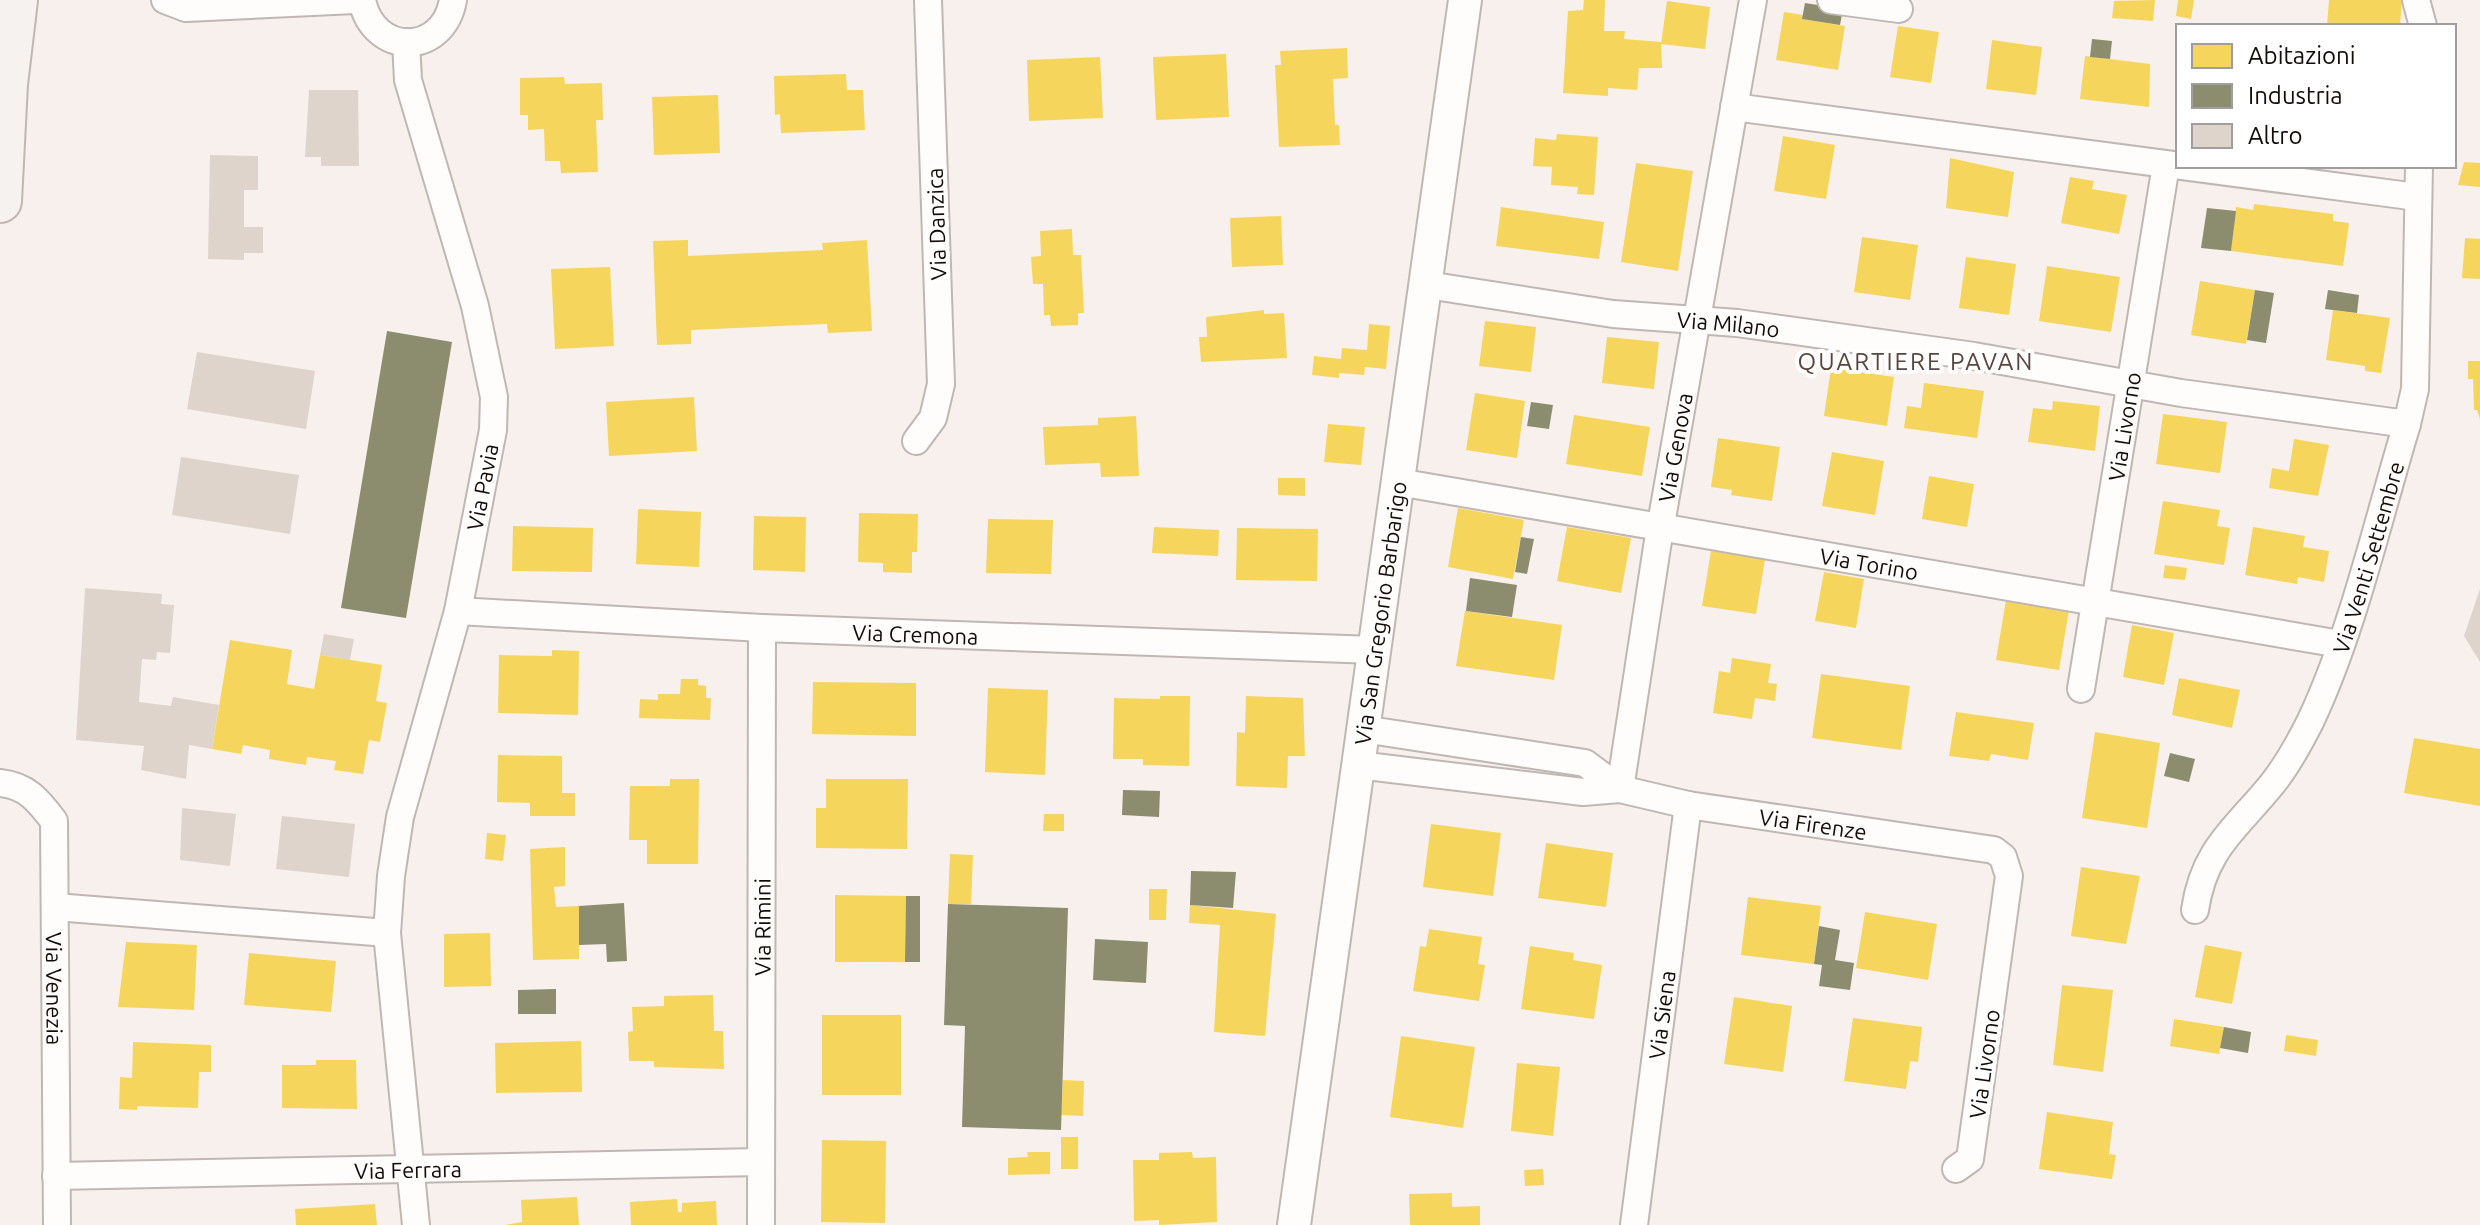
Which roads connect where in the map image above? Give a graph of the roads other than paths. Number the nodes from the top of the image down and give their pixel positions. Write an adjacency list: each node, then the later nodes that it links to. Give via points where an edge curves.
1 (16, 0): 20 (main road)
2 (165, 0): 3 (street, via 186,8)
3 (355, 0)
4 (362, 0): 13 (street, via 380,33)
5 (453, 0): 13 (street, via 444,25)
6 (928, 0): 25 (street, Via Danzica, via 941,384 933,418)
7 (1465, 0): 21 (street, Via San Gregorio Barbarigo)
8 (1831, 0): 11 (street)
9 (2416, 0): 12 (street)
10 (1752, 1): 14 (street, Via Genova)
11 (1899, 9)
12 (2422, 24)
13 (406, 42): 29 (street, Via Pavia, via 408,80 475,306 494,397 493,430)
14 (1734, 107): 15 (street); 22 (street, Via Genova)
15 (2166, 165): 16 (street); 23 (street, Via Livorno)
16 (2176, 166)
17 (2190, 168): 19 (street)
18 (2419, 168): 19 (street, Via Venti Settembre)
19 (2417, 197): 24 (street, Via Venti Settembre, via 2415,389)
20 (0, 201)
21 (1427, 285): 22 (street, Via Milano); 26 (street, Via San Gregorio Barbarigo)
22 (1696, 322): 23 (street, Via Milano, via 1960,354); 27 (street, Via Genova)
23 (2131, 384): 24 (street, Via Milano); 28 (street, Via Livorno)
24 (2407, 424): 31 (street, Via Venti Settembre)
25 (916, 441)
26 (1398, 482): 27 (street, Via Torino); 32 (street, Via San Gregorio Barbarigo)
27 (1662, 527): 28 (street, Via Torino); 37 (street, Via Genova)
28 (2097, 600): 31 (street, Via Torino); 33 (street, Via Livorno)
29 (458, 611): 30 (street, Via Cremona); 42 (street, Via Pavia, via 400,817)
30 (762, 628): 32 (street, Via Cremona); 43 (street, Via Rimini)
31 (2340, 644): 41 (street, Via Venti Settembre, via 2295,753 2218,844 2204,869)
32 (1374, 650): 34 (street, Via San Gregorio Barbarigo)
33 (2081, 689)
34 (1363, 729): 35 (street, Via San Gregorio Barbarigo); 37 (street, Via Firenze, via 1585,763)
35 (1358, 765): 37 (street, Via Firenze, via 1583,792); 50 (street, Via San Gregorio Barbarigo)
36 (0, 783): 40 (street, Via Venezia, via 18,785 37,798 54,821)
37 (1620, 789): 38 (street, Via Firenze)
38 (1688, 805): 39 (street, Via Firenze, via 1982,845); 51 (street, Via Siena)
39 (2003, 857): 45 (street, Via Livorno, via 2009,876 1970,1159)
40 (55, 907): 42 (street); 46 (street, Via Venezia)
41 (2195, 910)
42 (387, 933): 44 (street, Via Pavia)
43 (761, 1162): 44 (street, Via Ferrara); 49 (street, Via Rimini)
44 (410, 1168): 46 (street, Via Ferrara); 48 (street, Via Pavia)
45 (1956, 1169)
46 (56, 1176): 47 (street, Via Venezia)
47 (57, 1225)
48 (416, 1225)
49 (761, 1225)
50 (1294, 1225)
51 (1634, 1225)

